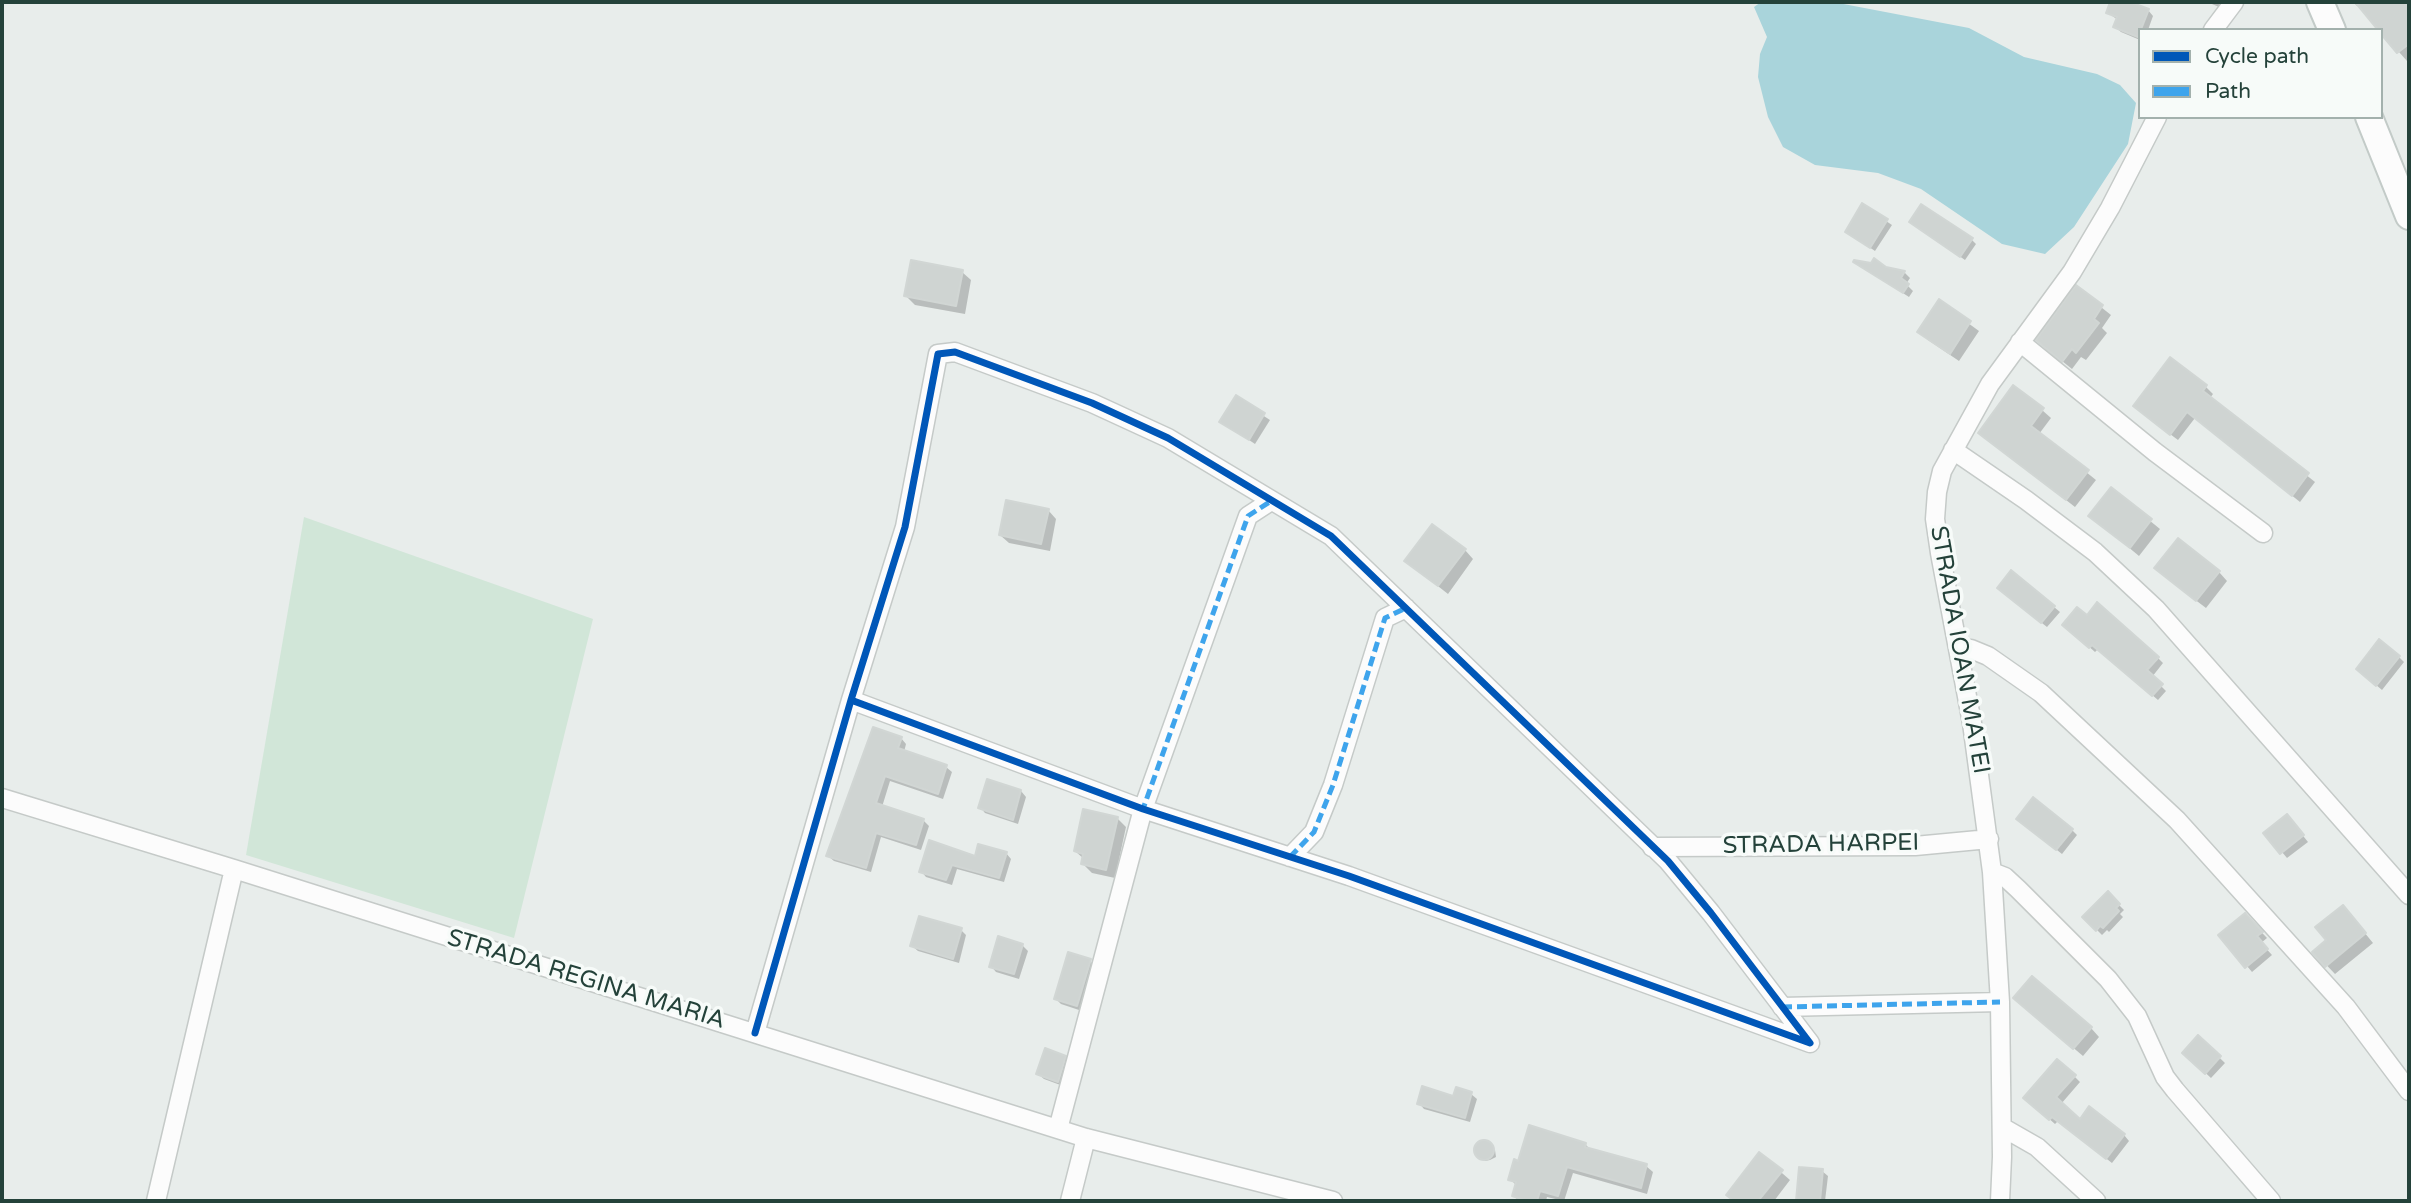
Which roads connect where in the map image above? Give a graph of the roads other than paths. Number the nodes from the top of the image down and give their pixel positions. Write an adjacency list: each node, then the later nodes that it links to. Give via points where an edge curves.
1 (2234, 2): 3 (street)
2 (2320, 2): 4 (street)
3 (2214, 28)
4 (2331, 28)
5 (2156, 119): 8 (street, STRADA IOAN MATEI, via 2072,272)
6 (2370, 119): 7 (street)
7 (2409, 216)
8 (2020, 342): 9 (street, STRADA IOAN MATEI); 11 (street)
9 (1953, 450): 13 (street, STRADA IOAN MATEI, via 1942,471 1936,519); 22 (street, via 2095,552 2155,609)
10 (1271, 501): 12 (street, via 1331,536); 14 (street, via 1168,438 1092,402 955,352 938,354 905,527); 16 (street, via 1248,516)
11 (2263, 533)
12 (1406, 608): 18 (street); 19 (street, via 1385,618 1333,785 1314,832)
13 (1960, 650): 17 (street, STRADA IOAN MATEI); 26 (street, via 1988,656 2041,693 2177,820 2346,1007)
14 (851, 700): 16 (street); 25 (street)
15 (2, 799): 20 (street, STRADA REGINA MARIA)
16 (1143, 809): 19 (street); 28 (street)
17 (1989, 839): 18 (street, STRADA HARPEI, via 1916,846); 21 (street, STRADA IOAN MATEI)
18 (1652, 847): 24 (street, via 1711,913)
19 (1290, 857): 24 (street, via 1810,1043)
20 (234, 869): 25 (street, STRADA REGINA MARIA); 30 (street)
21 (1992, 872): 23 (street, STRADA IOAN MATEI); 35 (street, via 2005,877 2108,979 2137,1016 2175,1090)
22 (2409, 895)
23 (2000, 1002): 24 (street); 27 (street, STRADA IOAN MATEI)
24 (1782, 1007)
25 (755, 1033): 28 (street, STRADA REGINA MARIA)
26 (2409, 1091)
27 (2002, 1127): 33 (street, STRADA IOAN MATEI); 34 (street, via 2037,1147)
28 (1058, 1129): 29 (street, STRADA REGINA MARIA)
29 (1086, 1138): 31 (street); 32 (street, STRADA REGINA MARIA)
30 (156, 1201)
31 (1070, 1201)
32 (1333, 1201)
33 (2000, 1201)
34 (2096, 1201)
35 (2271, 1201)

